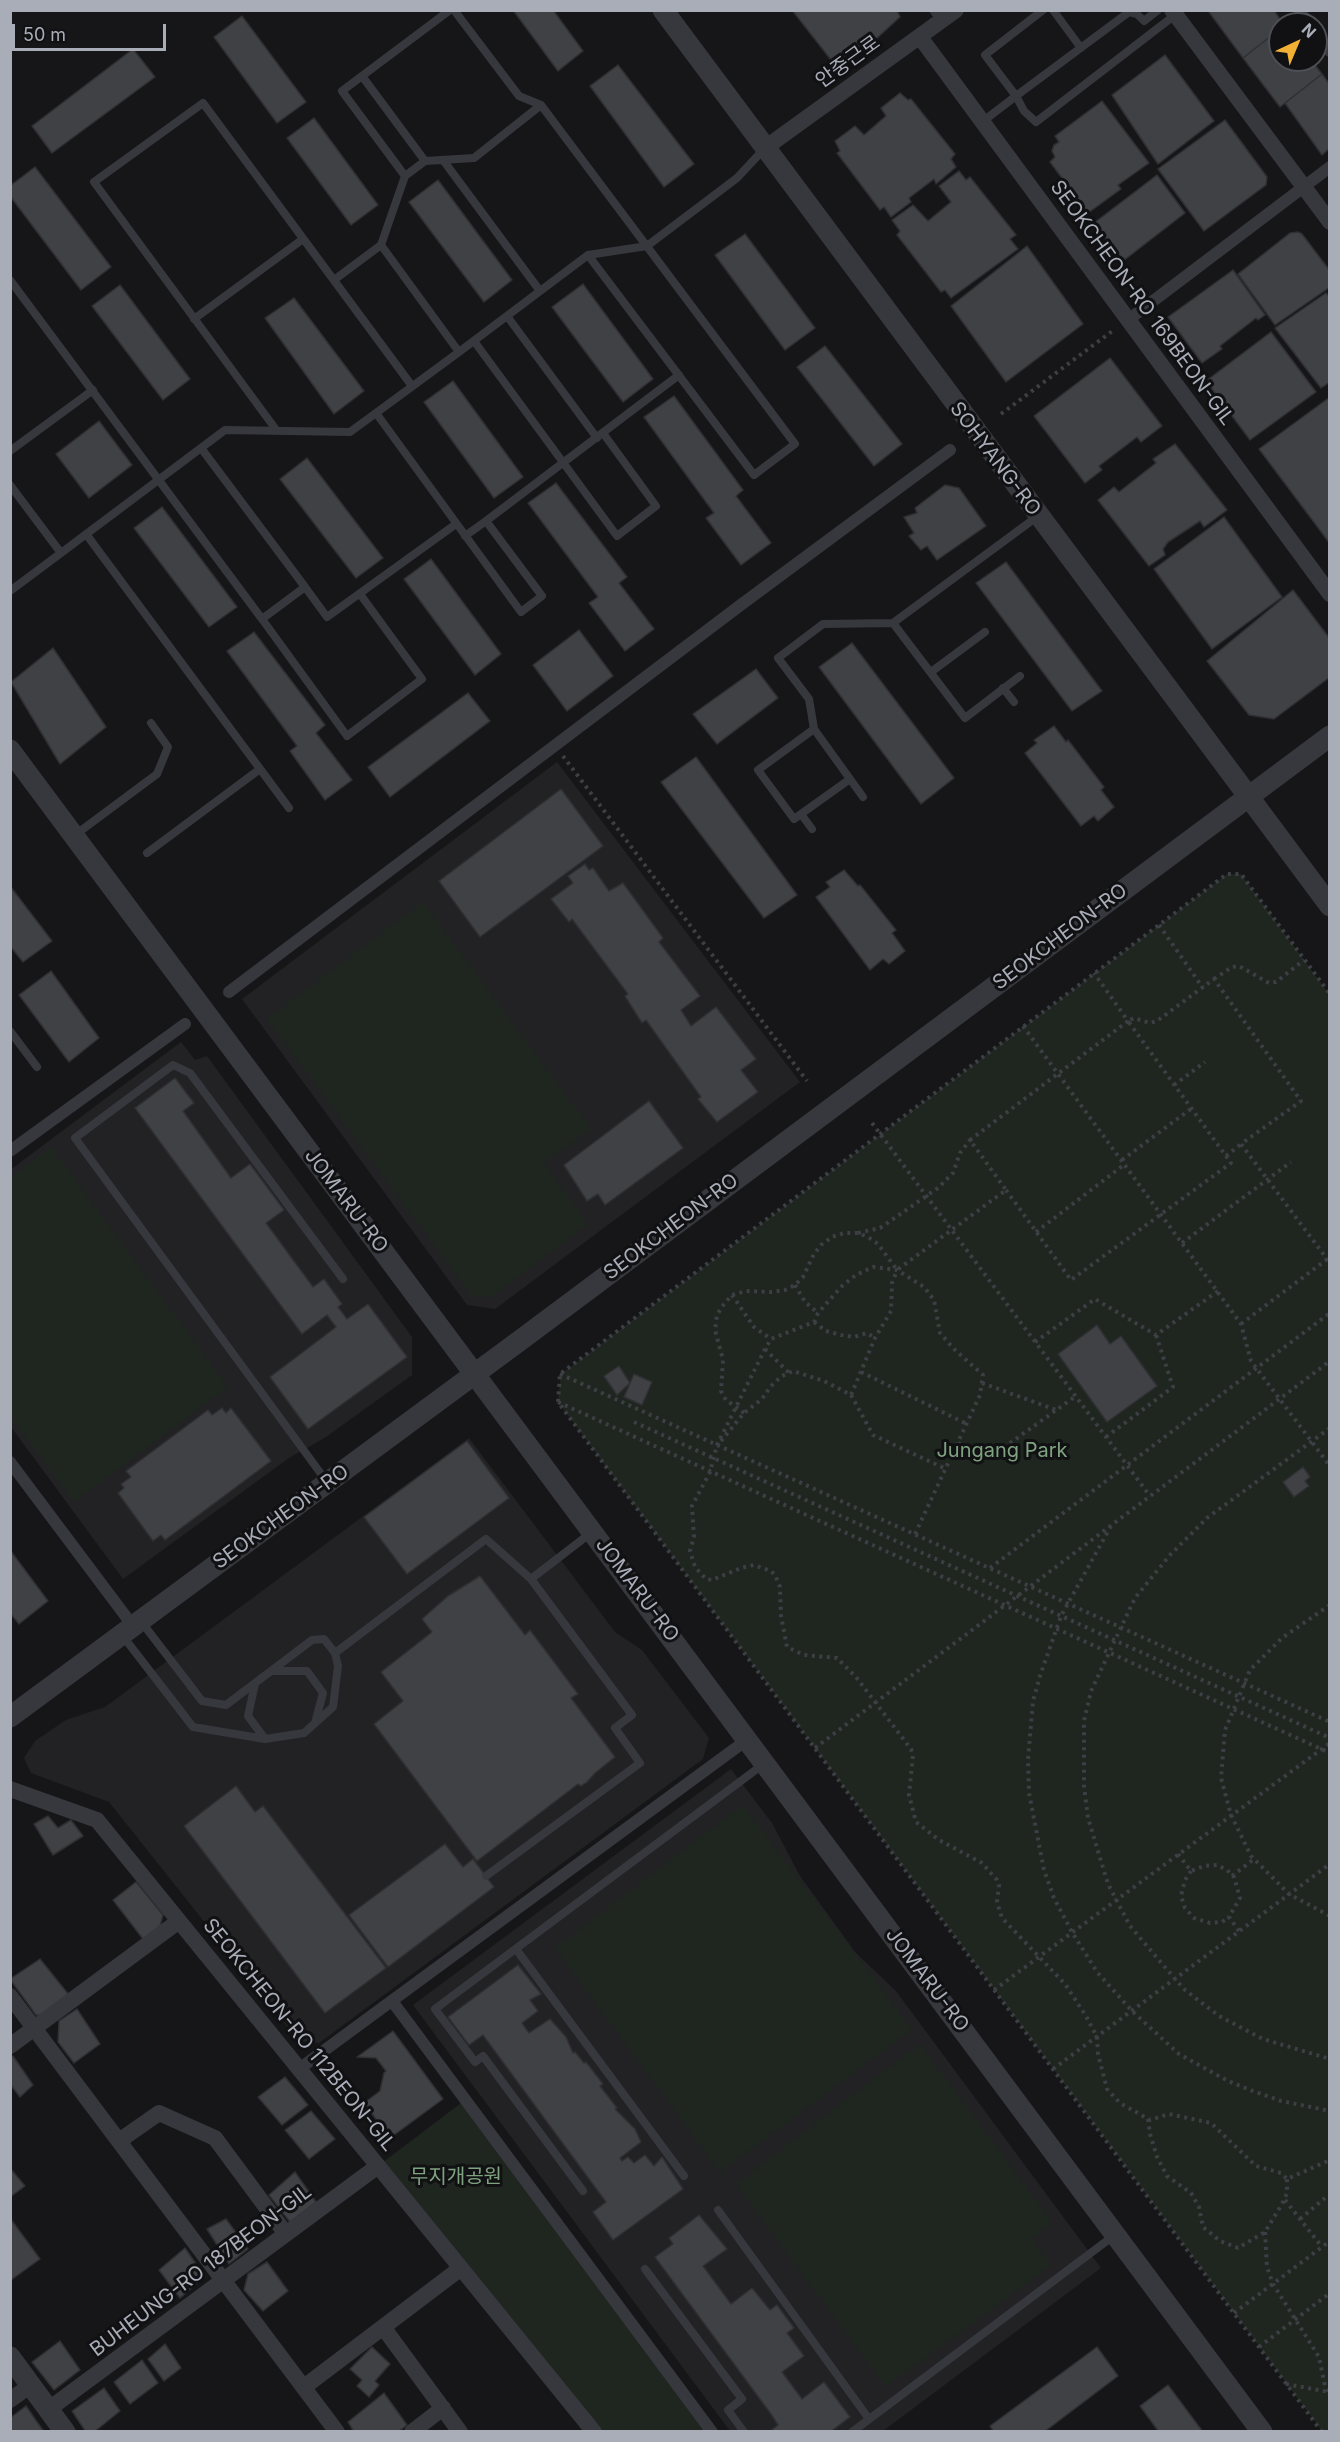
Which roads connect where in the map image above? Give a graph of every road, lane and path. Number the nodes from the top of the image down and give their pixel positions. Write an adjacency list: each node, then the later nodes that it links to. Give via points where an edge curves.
1 (452, 10): 11 (lane); 13 (lane, via 519,96)
2 (663, 10): 15 (street, SOHYANG-RO)
3 (956, 10): 8 (street, 안중근로)
4 (1043, 10): 12 (lane, via 985,55)
5 (1053, 10): 10 (lane)
6 (1158, 10): 10 (lane, via 1144,21 1129,12)
7 (1174, 13): 12 (lane, via 1036,122); 20 (street)
8 (937, 16): 9 (street, 안중근로)
9 (920, 37): 14 (street, SEOKCHEON-RO 169BEON-GIL); 15 (street, 안중근로)
10 (1081, 48): 12 (lane)
11 (362, 76): 17 (lane); 19 (lane, via 342,91)
12 (1016, 96): 14 (lane)
13 (541, 105): 16 (lane, via 474,158); 24 (lane)
14 (982, 122): 31 (street, SEOKCHEON-RO 169BEON-GIL)
15 (765, 148): 24 (lane, via 737,178); 47 (street, SOHYANG-RO)
16 (443, 160): 17 (lane); 28 (lane)
17 (425, 161): 19 (lane)
18 (1329, 167): 20 (street)
19 (405, 176): 23 (lane)
20 (1303, 187): 21 (street); 31 (street)
21 (1329, 222)
22 (303, 239): 27 (lane); 30 (lane); 30 (lane, via 203,103 166,129 94,182)
23 (381, 245): 27 (lane); 33 (lane)
24 (647, 246): 25 (lane); 34 (lane, via 795,444 754,475)
25 (588, 255): 28 (lane); 34 (lane)
26 (10, 280): 36 (lane)
27 (334, 280): 35 (lane)
28 (540, 291): 29 (lane)
29 (507, 316): 32 (lane); 40 (lane)
30 (194, 319): 39 (lane)
31 (1128, 320): 38 (path); 56 (street, SEOKCHEON-RO 169BEON-GIL)
32 (474, 340): 33 (lane); 44 (lane)
33 (459, 351): 35 (lane)
34 (679, 375): 40 (lane)
35 (412, 386): 37 (lane)
36 (93, 390): 43 (lane); 45 (lane)
37 (376, 413): 39 (lane, via 350,432); 49 (lane)
38 (1001, 414)
39 (277, 431): 41 (lane, via 225,430)
40 (600, 435): 44 (lane); 44 (lane, via 656,506 616,536)
41 (201, 448): 45 (lane); 53 (lane)
42 (950, 450): 67 (street)
43 (10, 451)
44 (563, 463): 48 (lane)
45 (159, 480): 50 (lane); 57 (lane)
46 (10, 485): 52 (lane)
47 (1038, 516): 58 (lane); 72 (street, SOHYANG-RO)
48 (486, 521): 51 (lane); 51 (lane, via 542,596 521,612)
49 (456, 524): 51 (lane); 55 (lane)
50 (86, 534): 52 (lane); 69 (lane)
51 (465, 536)
52 (61, 553): 54 (lane)
53 (305, 587): 55 (lane, via 327,618); 57 (lane)
54 (10, 591)
55 (360, 594): 57 (lane, via 422,679 347,736)
56 (1329, 594)
57 (262, 619)
58 (893, 623): 60 (lane); 65 (lane, via 823,624 778,658 809,699)
59 (985, 632): 60 (lane)
60 (931, 672): 62 (lane, via 965,718)
61 (1020, 676): 62 (lane)
62 (1003, 688): 63 (lane)
63 (1014, 702)
64 (151, 723): 76 (lane, via 168,747 157,774)
65 (814, 729): 70 (lane); 74 (lane, via 758,770 794,819)
66 (1329, 736): 72 (street, SEOKCHEON-RO)
67 (555, 746): 84 (street); 93 (path)
68 (10, 750): 76 (street, JOMARU-RO)
69 (260, 769): 73 (lane); 77 (lane)
70 (850, 779): 71 (lane); 74 (lane)
71 (863, 797)
72 (1248, 797): 78 (street, SOHYANG-RO); 131 (street, SEOKCHEON-RO)
73 (289, 808)
74 (801, 814): 75 (lane)
75 (812, 829)
76 (74, 836): 131 (street, JOMARU-RO)
77 (147, 853)
78 (1329, 906)
79 (1159, 925): 80 (path, via 1227,874 1241,874); 81 (path); 83 (path)
80 (1304, 960): 82 (path, via 1276,982 1264,981 1239,966); 85 (path)
81 (1094, 973): 86 (path); 88 (path)
82 (1214, 979): 83 (path); 99 (path, via 1301,1101)
83 (1203, 988): 86 (path, via 1154,1023 1134,1018)
84 (229, 992)
85 (1329, 994)
86 (1128, 1021): 92 (path); 94 (path)
87 (184, 1024): 100 (street)
88 (1023, 1026): 92 (path); 97 (path)
89 (10, 1031): 91 (lane)
90 (1205, 1062): 94 (path)
91 (37, 1067)
92 (1058, 1074): 98 (path); 102 (path)
93 (807, 1082)
94 (1174, 1085): 95 (path)
95 (1192, 1108): 101 (path); 102 (path)
96 (872, 1123): 97 (path)
97 (880, 1134): 106 (path); 132 (path)
98 (970, 1140): 105 (path); 106 (path, via 953,1173)
99 (1242, 1144): 101 (path); 104 (path)
100 (10, 1151)
101 (1226, 1156): 107 (path, via 1231,1163)
102 (1123, 1162): 107 (path); 109 (path)
103 (1291, 1162): 104 (path)
104 (1268, 1179): 111 (path); 112 (path)
105 (1006, 1190): 108 (path); 109 (path)
106 (926, 1196): 108 (path); 110 (path, via 880,1228)
107 (1161, 1214): 109 (path, via 1071,1280); 111 (path)
108 (951, 1230): 113 (path); 125 (path)
109 (1036, 1232)
110 (858, 1233): 113 (path, via 878,1244); 115 (path, via 844,1233 821,1245)
111 (1182, 1243): 116 (path)
112 (1329, 1260): 121 (path)
113 (897, 1270): 118 (path, via 881,1266 863,1271 842,1286); 123 (path, via 892,1283 891,1311); 133 (path, via 924,1287 934,1300 940,1333 983,1375)
114 (343, 1279): 154 (lane, via 190,1073 173,1065 75,1138)
115 (795, 1285): 117 (path, via 785,1290); 118 (path)
116 (1218, 1291): 121 (path); 122 (path)
117 (732, 1295): 124 (path, via 754,1327); 138 (path, via 717,1315 715,1330 723,1360 721,1391)
118 (818, 1313): 120 (path)
119 (1329, 1313): 128 (path)
120 (814, 1322): 123 (path, via 841,1335 867,1333); 124 (path)
121 (1242, 1324): 128 (path)
122 (1156, 1335): 125 (path, via 1095,1299); 144 (path, via 1173,1387)
123 (875, 1338): 129 (path)
124 (771, 1339): 126 (path)
125 (1035, 1342): 135 (path)
126 (765, 1349): 130 (path); 138 (path)
127 (1329, 1361): 136 (path)
128 (1256, 1369): 136 (path); 150 (path)
129 (861, 1372): 134 (path); 142 (path)
130 (789, 1373): 134 (path, via 804,1374); 140 (path)
131 (474, 1374): 154 (street, SEOKCHEON-RO); 157 (street, JOMARU-RO)
132 (561, 1374): 137 (path); 147 (path)
133 (982, 1383): 139 (path); 142 (path)
134 (851, 1395): 152 (path, via 873,1434)
135 (1076, 1396): 139 (path); 144 (path)
136 (1279, 1399): 145 (path); 155 (path)
137 (558, 1402): 153 (path); 186 (path)
138 (735, 1408): 140 (path); 147 (path)
139 (1056, 1410): 146 (path, via 990,1458)
140 (744, 1413): 147 (path)
141 (634, 1422): 148 (path)
142 (967, 1424): 146 (path)
143 (1329, 1428): 145 (path)
144 (1106, 1437): 150 (path)
145 (1311, 1442): 151 (path); 168 (path, via 1192,1533 1135,1598)
146 (958, 1443): 152 (path)
147 (717, 1444): 148 (path); 158 (path)
148 (714, 1459): 153 (path); 162 (path)
149 (10, 1462): 167 (street)
150 (1127, 1466): 155 (path); 159 (path)
151 (1329, 1466)
152 (946, 1469): 158 (path)
153 (710, 1472): 164 (path); 177 (path, via 692,1506 694,1537 690,1551 700,1574 712,1580 754,1565 771,1571 780,1587 787,1647 804,1656 837,1658)
154 (327, 1483): 167 (street, SEOKCHEON-RO)
155 (1150, 1496): 156 (path)
156 (1111, 1526): 161 (path); 163 (path)
157 (592, 1532): 160 (lane); 184 (street, JOMARU-RO)
158 (915, 1534): 159 (path)
159 (990, 1568): 161 (path)
160 (531, 1579): 172 (lane, via 486,1539); 196 (lane, via 632,1715 615,1728 640,1763)
161 (1030, 1586): 162 (path); 163 (path)
162 (1017, 1596): 164 (path); 166 (path)
163 (1067, 1603): 166 (path); 168 (path)
164 (1005, 1605): 169 (path); 177 (path)
165 (1329, 1605): 174 (path, via 1282,1638 1250,1670)
166 (1061, 1617): 169 (path); 170 (path)
167 (132, 1627): 175 (lane, via 202,1701 226,1705); 179 (street, SEOKCHEON-RO); 183 (lane, via 193,1728)
168 (1120, 1627): 170 (path); 174 (path)
169 (1056, 1629): 171 (path); 204 (path, via 1033,1701 1029,1793 1044,1870)
170 (1114, 1640): 171 (path); 176 (path)
171 (1108, 1652): 178 (path); 199 (path, via 1091,1691 1084,1721 1084,1786 1096,1848 1108,1884)
172 (335, 1653): 173 (lane, via 324,1639 312,1640); 181 (lane, via 338,1666 333,1707)
173 (273, 1671): 175 (lane); 181 (lane, via 307,1671 323,1693)
174 (1244, 1683): 176 (path); 180 (path)
175 (255, 1684): 183 (lane, via 248,1716)
176 (1238, 1697): 178 (path); 182 (path)
177 (876, 1702): 186 (path); 206 (path, via 911,1749 909,1795 916,1822 939,1840 985,1865 999,1882 997,1902 1002,1918)
178 (1233, 1709): 187 (path); 191 (path, via 1225,1730 1221,1778)
179 (10, 1717)
180 (1329, 1722)
181 (315, 1723): 183 (lane, via 303,1733)
182 (1329, 1738)
183 (265, 1739)
184 (748, 1739): 189 (street, JOMARU-RO); 210 (street)
185 (1329, 1743): 187 (path)
186 (815, 1748): 208 (path)
187 (1321, 1749): 188 (path); 191 (path)
188 (1329, 1753)
189 (765, 1763): 205 (lane); 232 (street, JOMARU-RO)
190 (10, 1789): 202 (street, SEOKCHEON-RO 112BEON-GIL, via 97,1820)
191 (1231, 1815): 192 (path); 193 (path)
192 (1178, 1854): 195 (path); 199 (path)
193 (1254, 1859): 197 (path); 198 (path)
194 (1329, 1864): 198 (path)
195 (1191, 1871): 197 (path, via 1217,1865); 201 (path, via 1181,1896 1185,1908 1194,1918 1210,1923)
196 (486, 1875)
197 (1233, 1876): 201 (path, via 1240,1898)
198 (1289, 1894): 200 (path); 203 (path)
199 (1118, 1899): 204 (path); 207 (path, via 1130,1926)
200 (1329, 1916)
201 (1229, 1917): 203 (path)
202 (179, 1922): 212 (street); 217 (street, SEOKCHEON-RO 112BEON-GIL)
203 (1239, 1931): 207 (path)
204 (1072, 1932): 206 (path); 211 (path, via 1097,1972)
205 (516, 1949): 223 (lane); 225 (lane, via 435,2009 475,2062 483,2056)
206 (1040, 1956): 208 (path); 213 (path, via 1065,1984)
207 (1175, 1979): 211 (path); 215 (path, via 1219,2016 1289,2048)
208 (994, 1990): 216 (path)
209 (10, 1996): 212 (street)
210 (392, 2001): 217 (street); 258 (street)
211 (1132, 2011): 213 (path); 218 (path, via 1179,2054 1212,2073 1272,2097)
212 (34, 2028): 214 (street); 220 (street)
213 (1097, 2037): 216 (path); 219 (path, via 1107,2090 1120,2103)
214 (10, 2046)
215 (1329, 2059)
216 (1053, 2069): 240 (path)
217 (299, 2070): 222 (street, SEOKCHEON-RO 112BEON-GIL)
218 (1329, 2111)
219 (1148, 2119): 224 (path, via 1168,2114 1210,2124 1256,2166); 230 (path, via 1157,2157 1167,2176 1194,2198 1203,2227 1220,2241 1238,2248)
220 (119, 2141): 231 (street, via 159,2113 215,2138); 237 (street)
221 (1329, 2160): 224 (path)
222 (378, 2166): 231 (street, BUHEUNG-RO 187BEON-GIL); 235 (street, SEOKCHEON-RO 112BEON-GIL)
223 (684, 2176)
224 (1287, 2179): 227 (path)
225 (583, 2191)
226 (1325, 2198): 229 (path)
227 (1284, 2200): 229 (path); 230 (path)
228 (718, 2210): 252 (lane)
229 (1300, 2219): 234 (path)
230 (1265, 2232): 238 (path, via 1267,2267)
231 (286, 2234): 237 (street, BUHEUNG-RO 187BEON-GIL)
232 (1116, 2234): 252 (lane); 261 (street, JOMARU-RO)
233 (1329, 2241): 234 (path)
234 (1322, 2247): 238 (path)
235 (461, 2268): 242 (street); 257 (street, SEOKCHEON-RO 112BEON-GIL)
236 (645, 2269): 259 (lane, via 742,2399 728,2410)
237 (224, 2281): 247 (street); 251 (street, BUHEUNG-RO 187BEON-GIL)
238 (1273, 2284): 240 (path); 241 (path)
239 (1329, 2293): 241 (path)
240 (1234, 2313): 243 (path)
241 (1295, 2320): 243 (path); 248 (path, via 1319,2357)
242 (383, 2327): 247 (street); 250 (street)
243 (1259, 2347): 245 (path)
244 (10, 2357): 246 (street)
245 (1286, 2384): 248 (path); 262 (path)
246 (31, 2385): 249 (street); 251 (street)
247 (304, 2387): 254 (street)
248 (1329, 2393)
249 (10, 2400)
250 (443, 2408): 255 (street); 256 (street)
251 (49, 2409): 253 (street)
252 (869, 2419): 260 (lane)
253 (65, 2432)
254 (337, 2432)
255 (412, 2432)
256 (460, 2432)
257 (594, 2432)
258 (712, 2432)
259 (744, 2432)
260 (852, 2432)
261 (1263, 2432)
262 (1322, 2432)

